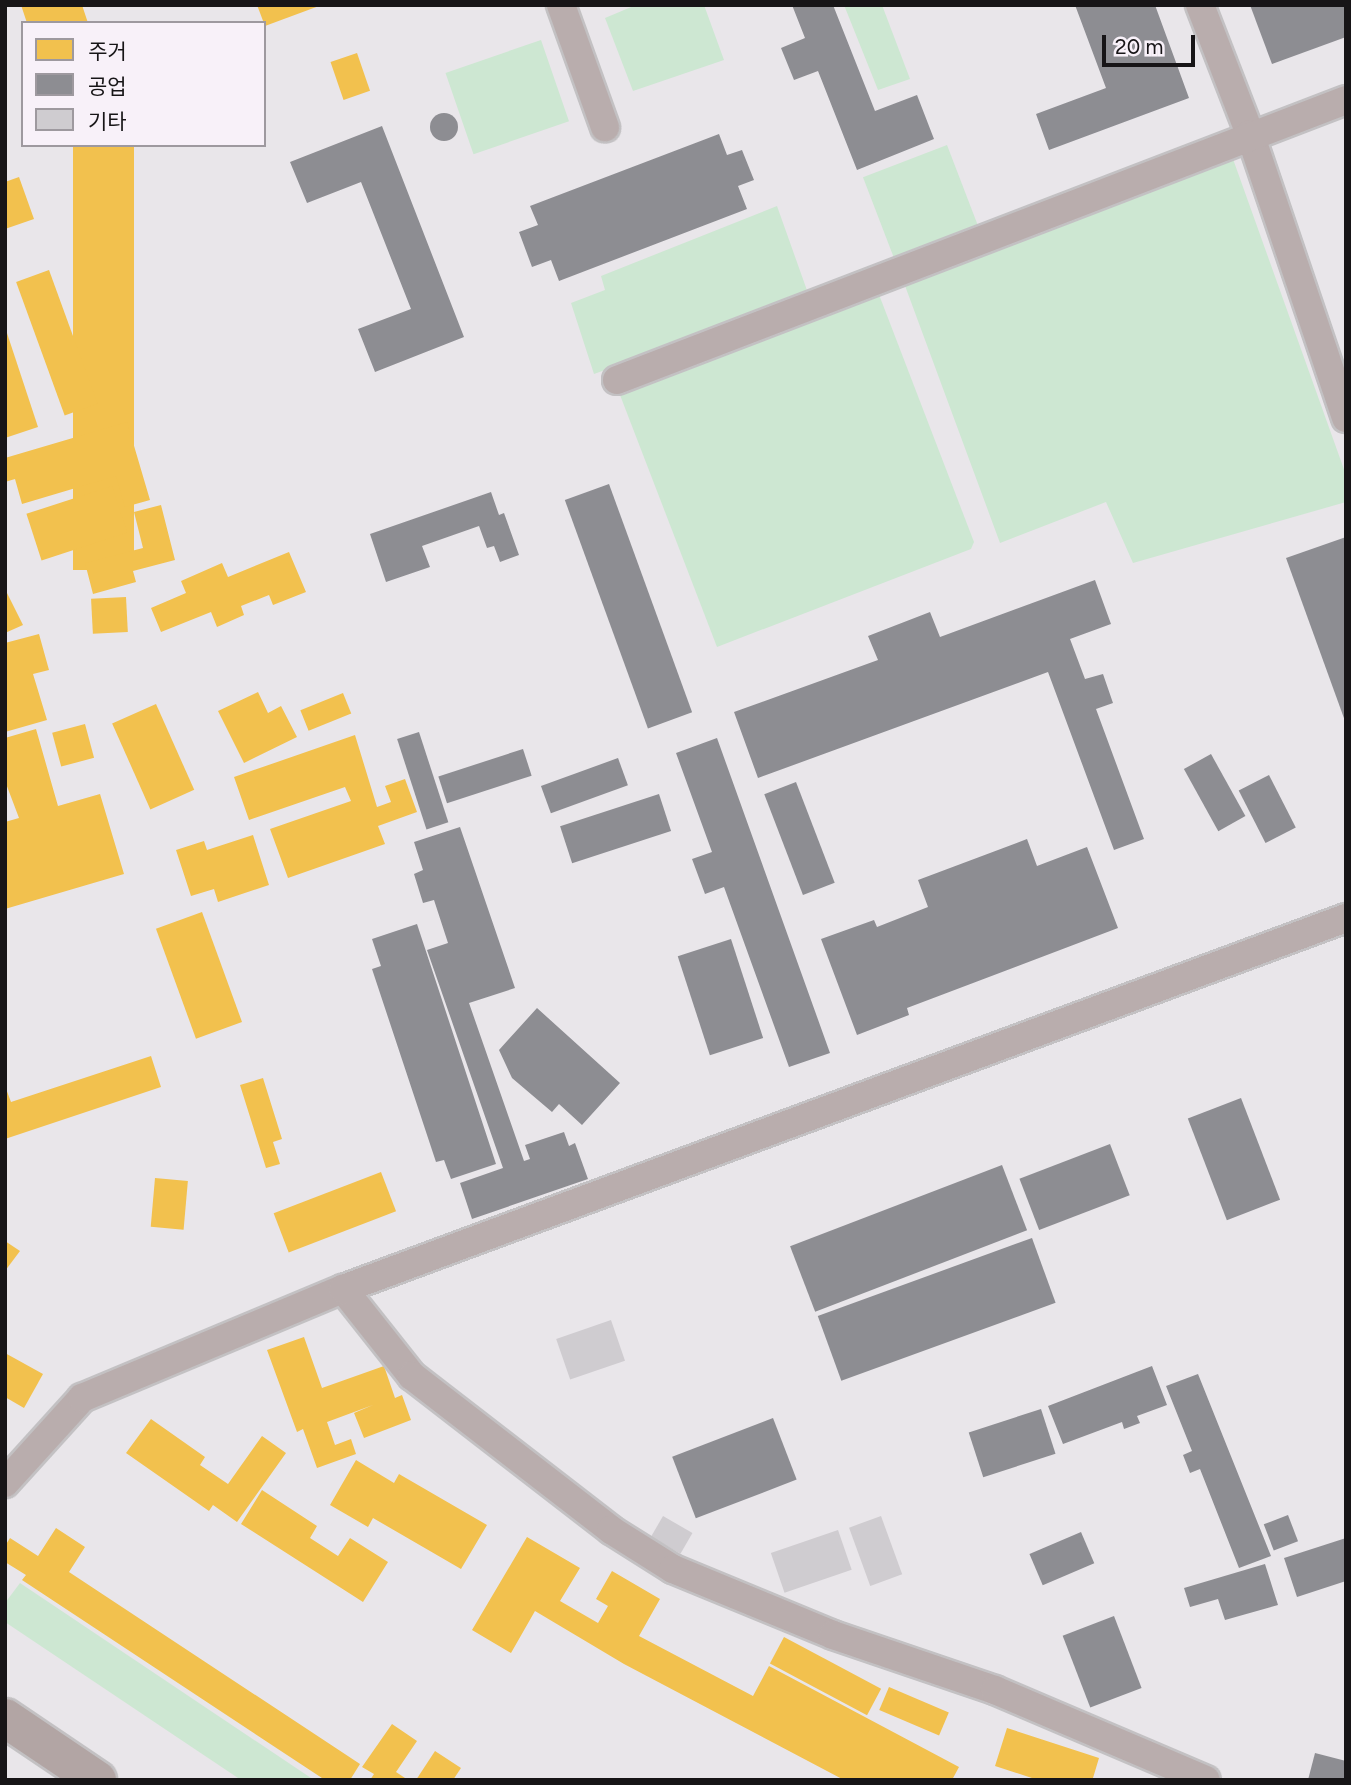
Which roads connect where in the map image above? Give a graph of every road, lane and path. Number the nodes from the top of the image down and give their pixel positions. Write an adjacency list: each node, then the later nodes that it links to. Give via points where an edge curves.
1 (561, 5): 4 (street)
2 (1200, 5): 5 (street)
3 (1346, 100): 5 (street)
4 (605, 127)
5 (1250, 134): 6 (street); 7 (street)
6 (617, 380)
7 (1346, 418)
8 (1346, 918): 9 (street)
9 (344, 1289): 10 (street, via 82,1398); 13 (street, via 412,1376 611,1530 673,1569 833,1635 995,1690)
10 (5, 1483)
11 (5, 1718): 12 (main road)
12 (97, 1780)
13 (1206, 1780)

